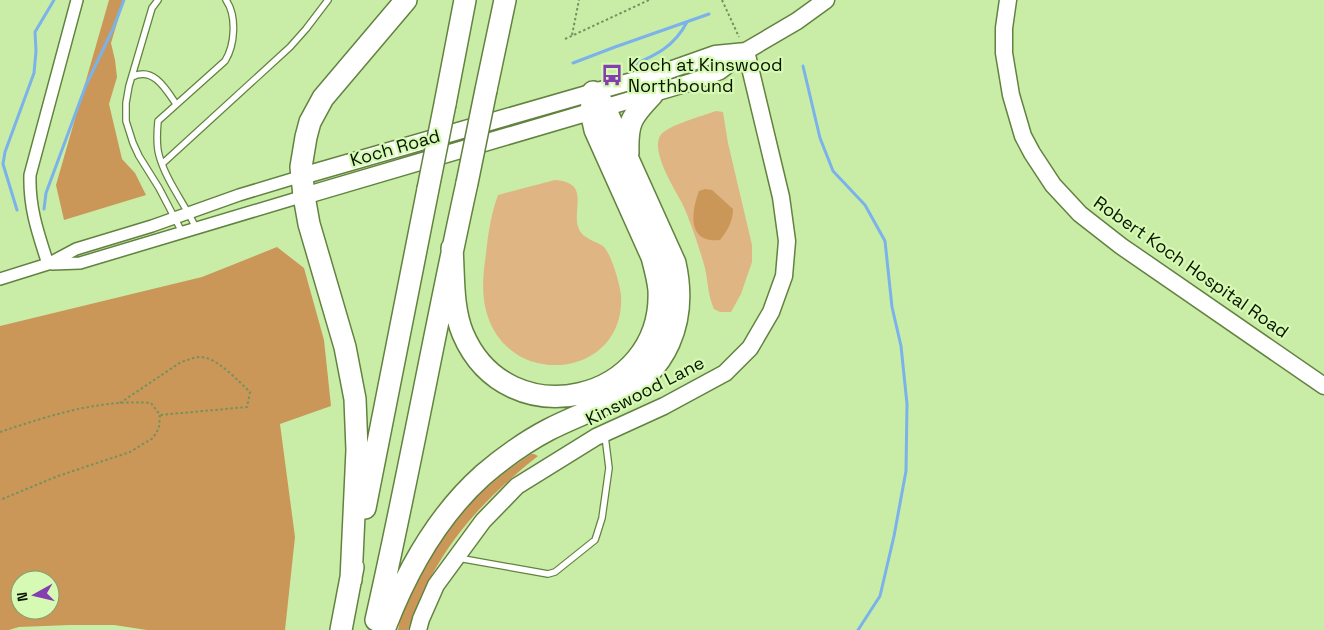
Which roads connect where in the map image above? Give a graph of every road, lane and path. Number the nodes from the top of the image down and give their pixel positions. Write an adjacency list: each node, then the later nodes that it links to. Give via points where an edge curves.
1 (77, 0): 28 (street, via 30,174 34,219)
2 (158, 0): 16 (lane, via 152,8)
3 (226, 0): 18 (lane, via 233,19 229,54)
4 (328, 0): 21 (lane, via 290,47)
5 (406, 0): 22 (highway, via 315,111 301,167)
6 (466, 0): 37 (highway, bridge)
7 (505, 0): 27 (highway, bridge)
8 (579, 0): 13 (path)
9 (649, 0): 13 (path)
10 (722, 0): 15 (path)
11 (826, 0): 15 (street, Koch Road)
12 (1008, 0): 30 (street, Robert Koch Hospital Road, via 1004,53 1011,95 1023,136 1053,185 1080,214 1121,246)
13 (572, 35): 14 (path)
14 (565, 38)
15 (746, 51): 17 (street, Koch Road, via 720,70); 19 (street, Koch Road, via 715,54 667,71); 34 (street, Kinswood Lane, via 781,197 787,241 784,276 771,312 750,348 725,373)
16 (132, 77): 18 (lane, via 145,73 152,75); 24 (lane, via 126,103 126,121 132,143)
17 (652, 95): 19 (street, Koch Road); 20 (highway, via 631,121 627,134)
18 (176, 104): 21 (lane, via 158,121 157,139)
19 (596, 104): 20 (highway); 22 (street, Koch Road); 27 (highway, via 595,130 652,257 659,291 654,326 648,341 628,369 601,387 572,396 525,392 498,378 477,359 463,334 455,302)
20 (628, 159): 40 (highway, via 675,263 680,297 678,317 665,350 646,376 631,389 520,447 466,491 424,544)
21 (162, 164): 23 (lane)
22 (303, 186): 23 (street, Koch Road, via 239,195); 25 (street, Koch Road); 37 (highway, via 309,224 345,347 355,399 357,450)
23 (189, 213): 24 (street, Koch Road); 25 (lane)
24 (175, 218): 26 (lane); 28 (street, Koch Road, via 76,249)
25 (196, 228): 26 (street, Koch Road)
26 (182, 232): 28 (street, Koch Road, via 80,263)
27 (452, 248): 39 (highway)
28 (48, 264): 29 (street, Koch Road)
29 (0, 279)
30 (1324, 386)
31 (120, 403): 32 (path, via 151,403); 32 (path, via 181,362 203,357 222,367 250,392 247,407); 33 (path, via 42,418)
32 (160, 415): 35 (path, via 159,428 152,438 130,452)
33 (0, 432)
34 (604, 433): 36 (street, Kinswood Lane, via 517,486 483,521); 36 (lane, via 609,468 602,518 595,540 548,574)
35 (0, 500)
36 (456, 557): 41 (street, Kinswood Lane, via 436,585)
37 (351, 580): 38 (highway)
38 (340, 630)
39 (374, 630)
40 (384, 630)
41 (418, 630)

